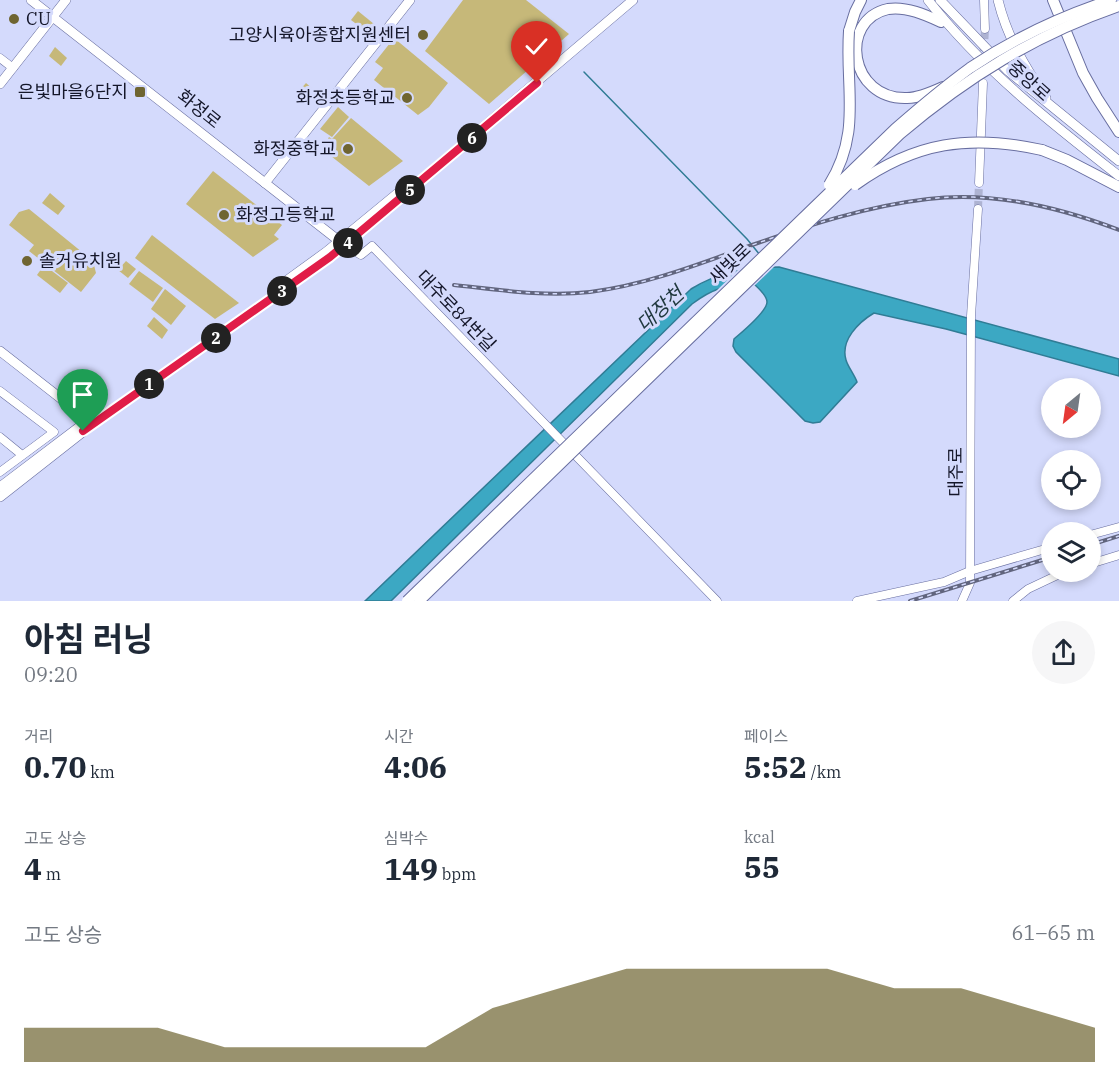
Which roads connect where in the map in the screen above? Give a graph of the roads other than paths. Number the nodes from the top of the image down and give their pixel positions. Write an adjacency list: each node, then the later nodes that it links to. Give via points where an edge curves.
1 (31, 0): 15 (main road, 화정로)
2 (66, 0): 15 (main road)
3 (410, 0): 28 (main road)
4 (624, 0): 34 (main road)
5 (633, 0): 34 (main road)
6 (861, 0): 31 (highway, bridge, via 849,31 848,143 837,173)
7 (922, 0): 16 (main road)
8 (928, 0): 20 (main road, 중앙로)
9 (940, 0): 24 (main road, 중앙로, via 1007,70)
10 (984, 0): 17 (street)
11 (998, 0): 24 (main road, via 1017,53)
12 (1053, 0): 25 (highway, via 1083,73)
13 (1111, 0): 23 (highway, 새빛로, bridge, via 1006,46)
14 (1119, 6): 32 (highway, 새빛로, bridge, via 1059,29 967,81 900,134)
15 (52, 17): 19 (main road); 28 (main road, 화정로)
16 (941, 22): 20 (main road); 23 (highway, bridge, via 897,9 879,13 859,35 857,62 868,84 892,97 909,98)
17 (985, 29)
18 (0, 58): 19 (street)
19 (13, 68): 22 (main road)
20 (999, 77): 27 (main road, 중앙로)
21 (982, 83): 29 (street)
22 (0, 84)
23 (948, 85): 31 (highway, 새빛로, bridge)
24 (1055, 109): 26 (main road, 중앙로)
25 (1119, 132)
26 (1119, 161)
27 (1119, 176)
28 (266, 183): 34 (main road, 화정로)
29 (979, 183)
30 (1119, 187): 32 (highway, bridge, via 1042,150 972,141 919,150 872,173)
31 (821, 198): 50 (highway, 새빛로, bridge)
32 (832, 201): 51 (highway, 새빛로, bridge)
33 (978, 209): 48 (street, 대주로, via 970,341)
34 (342, 243): 37 (main road); 52 (street, 대주로84번길, via 361,255 372,246)
35 (0, 351): 37 (main road)
36 (0, 391): 39 (street, via 54,432)
37 (91, 422): 41 (main road); 42 (main road)
38 (0, 437): 39 (street)
39 (22, 455): 40 (street)
40 (0, 472)
41 (0, 487)
42 (0, 497)
43 (1119, 527): 44 (street)
44 (1101, 532)
45 (1041, 550): 48 (street)
46 (1119, 555): 47 (street)
47 (1101, 561)
48 (970, 571): 53 (street, via 944,582); 54 (street, 대주로, via 970,584)
49 (1043, 582): 55 (street)
50 (407, 601)
51 (419, 601)
52 (717, 601)
53 (857, 601)
54 (962, 601)
55 (1013, 601)

